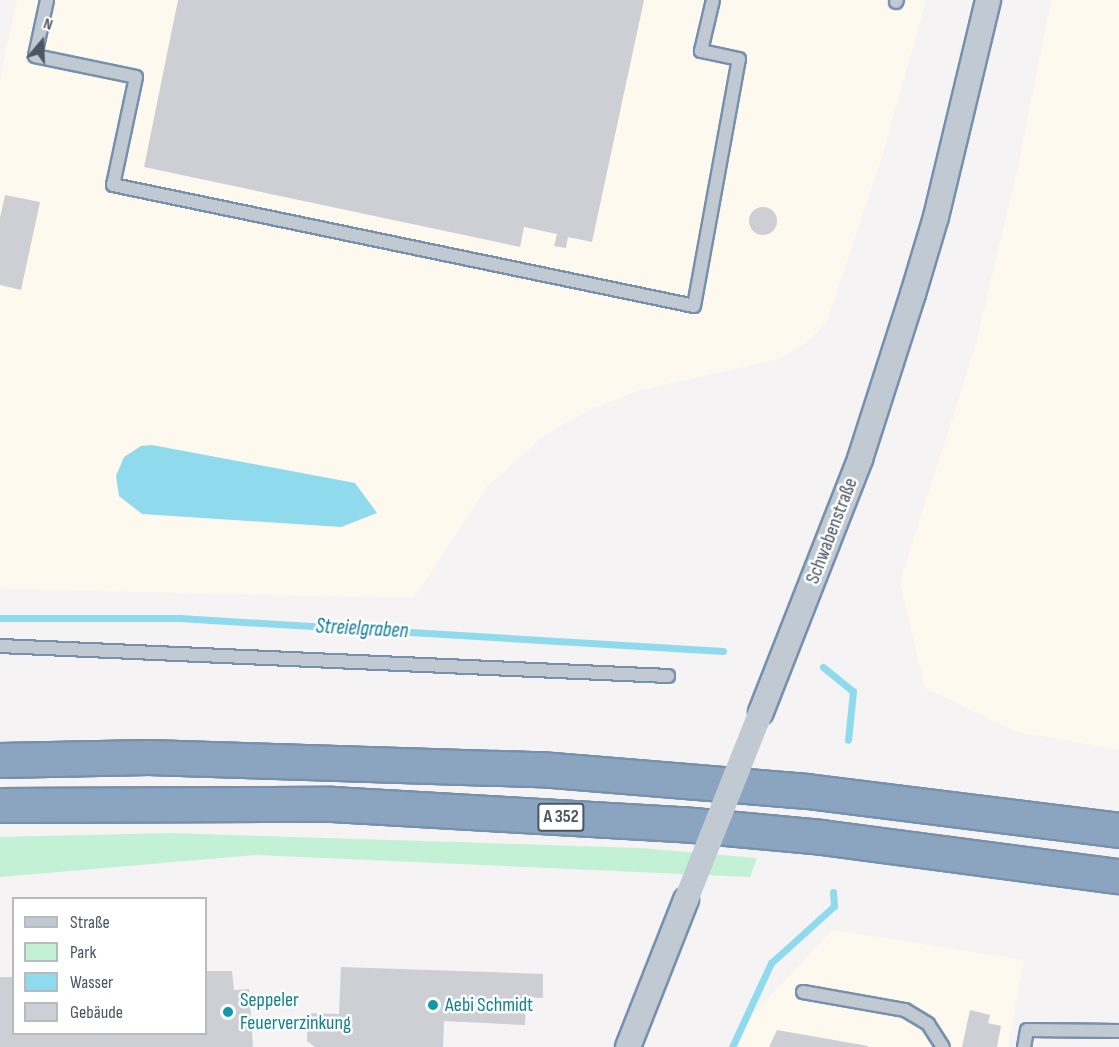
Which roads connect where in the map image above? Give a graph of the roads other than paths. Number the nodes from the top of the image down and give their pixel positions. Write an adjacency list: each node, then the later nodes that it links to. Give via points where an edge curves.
1 (47, 0): 2 (lane, via 35,56 136,77 113,185 694,306 739,59 701,51)
2 (712, 0)
3 (988, 0): 12 (street, Schwabenstraße, bridge, via 936,217 860,459)
4 (0, 646): 5 (lane)
5 (668, 676)
6 (0, 760): 8 (highway, via 159,757 540,769 807,791)
7 (0, 805): 9 (highway, A 352, via 332,804 682,824 821,837)
8 (1119, 830)
9 (1119, 876)
10 (803, 992): 13 (lane, via 905,1010 928,1024)
11 (1119, 1030): 14 (lane, via 1027,1030)
12 (628, 1047)
13 (943, 1047)
14 (1024, 1047)

